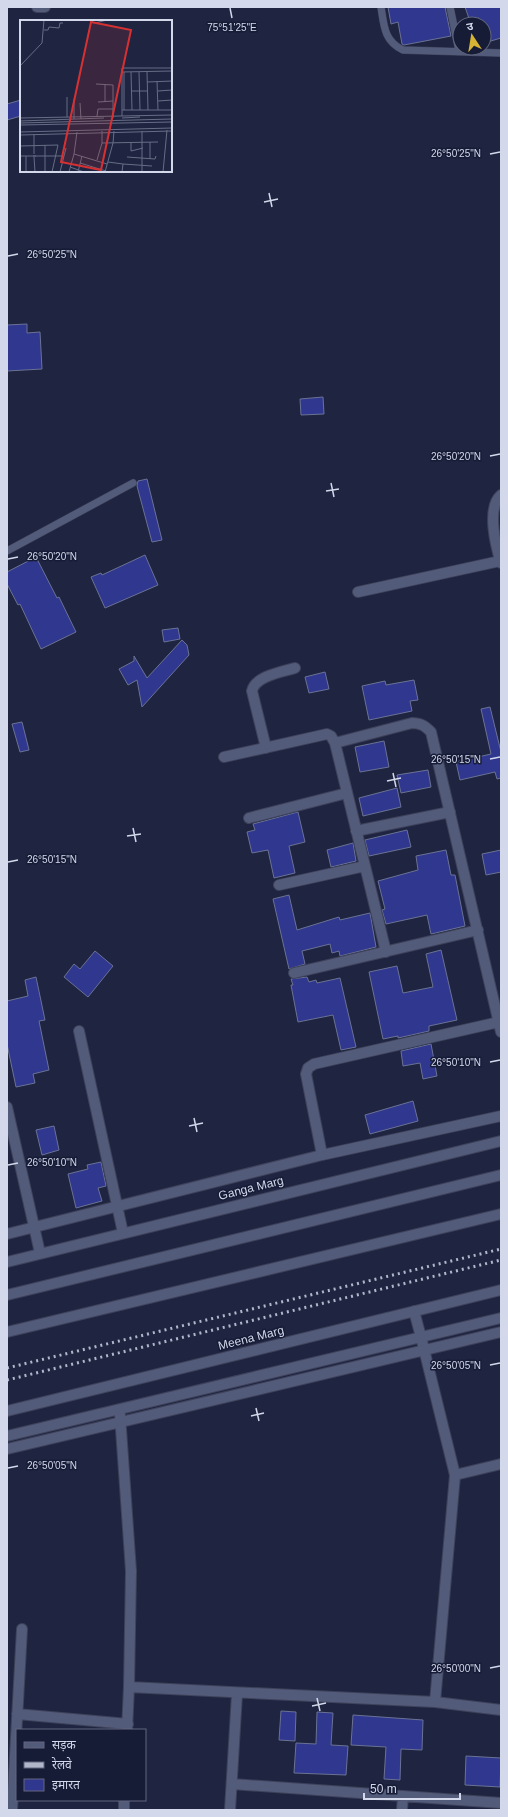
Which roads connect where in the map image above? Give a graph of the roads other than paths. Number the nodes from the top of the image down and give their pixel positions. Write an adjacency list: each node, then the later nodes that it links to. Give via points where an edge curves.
1 (37, 7): 2 (street)
2 (45, 7)
3 (381, 7): 4 (lane, via 387,36 394,46 403,50)
4 (452, 51)
5 (133, 483): 8 (lane)
6 (501, 495): 7 (street, via 492,514)
7 (499, 549): 9 (street)
8 (7, 551)
9 (501, 562): 10 (street)
10 (358, 592)
11 (295, 668): 13 (street, via 253,685 252,691)
12 (335, 743): 13 (street, via 328,734); 15 (street); 16 (street, via 412,723 426,727 431,732)
13 (266, 748): 14 (street)
14 (224, 757)
15 (347, 793): 17 (street); 18 (street)
16 (450, 812): 18 (street); 21 (street)
17 (249, 818)
18 (356, 831): 19 (street)
19 (365, 866): 20 (street); 22 (street)
20 (279, 885)
21 (478, 930): 22 (street); 24 (street)
22 (386, 952): 23 (street)
23 (294, 973)
24 (500, 1027): 29 (street, via 314,1064 308,1068 306,1074)
25 (79, 1031): 31 (street)
26 (7, 1107): 33 (street)
27 (501, 1116): 29 (street)
28 (501, 1141): 34 (street, Ganga Marg)
29 (322, 1155): 31 (street)
30 (501, 1176): 39 (street)
31 (117, 1206): 33 (street); 34 (street)
32 (501, 1214): 42 (street)
33 (34, 1227): 35 (street); 36 (street)
34 (123, 1233): 36 (street, Ganga Marg)
35 (7, 1234)
36 (40, 1253): 37 (street, Ganga Marg)
37 (7, 1262)
38 (501, 1290): 40 (street, Meena Marg)
39 (7, 1295)
40 (414, 1311): 44 (street); 47 (street, Meena Marg)
41 (501, 1318): 44 (street)
42 (7, 1332)
43 (501, 1332): 45 (street)
44 (421, 1337): 45 (street); 46 (street)
45 (424, 1350): 48 (street); 52 (street)
46 (120, 1409): 48 (street); 49 (street)
47 (7, 1411)
48 (121, 1422): 50 (street); 54 (street, via 131,1572)
49 (7, 1436)
50 (7, 1449)
51 (501, 1464): 52 (street)
52 (455, 1475): 56 (street)
53 (22, 1629): 58 (street)
54 (129, 1687): 55 (street); 59 (street)
55 (237, 1694): 56 (street); 61 (street)
56 (435, 1702): 57 (street)
57 (501, 1710)
58 (17, 1714): 59 (street); 60 (street)
59 (128, 1727)
60 (11, 1741): 64 (street)
61 (232, 1784): 62 (street); 65 (street)
62 (403, 1796): 63 (street); 66 (street)
63 (501, 1803)
64 (12, 1810)
65 (230, 1810)
66 (402, 1810)

